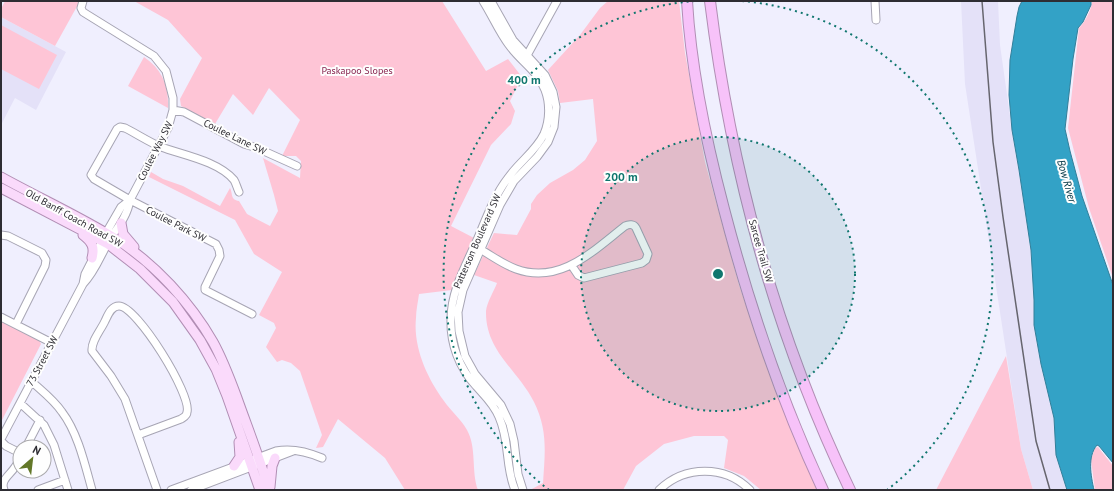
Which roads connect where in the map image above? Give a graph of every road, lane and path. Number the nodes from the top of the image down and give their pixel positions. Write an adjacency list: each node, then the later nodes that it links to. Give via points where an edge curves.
1 (83, 1): 12 (street, Coulee Way SW, via 83,12 154,56 166,71 173,98)
2 (483, 1): 11 (street, Patterson Boulevard SW, via 507,42)
3 (491, 1): 11 (street, Patterson Boulevard SW)
4 (557, 1): 11 (street)
5 (683, 1): 10 (highway)
6 (687, 1): 10 (highway)
7 (710, 1): 63 (highway, Sarcee Trail SW, via 728,120 764,262 807,390)
8 (874, 1): 9 (street)
9 (876, 20)
10 (689, 34): 62 (highway, via 712,162 742,276 796,429)
11 (525, 59): 23 (street, Patterson Boulevard SW, via 540,68 552,88 556,107 550,126 494,201)
12 (173, 110): 13 (street, Coulee Way SW); 14 (street, Coulee Lane SW, via 184,112 244,144)
13 (159, 146): 17 (street, via 193,156 226,173 234,181); 18 (street, Coulee Way SW); 18 (street, via 120,127 93,171 91,176 94,179)
14 (296, 166)
15 (1, 177): 22 (main road, Old Banff Coach Road SW)
16 (1, 188): 19 (main road, Old Banff Coach Road SW)
17 (239, 192)
18 (130, 200): 20 (street, 73 Street SW); 22 (street, 73 Street SW, via 121,207); 28 (street, Coulee Park SW, via 216,244 220,256 204,287 205,290)
19 (62, 220): 22 (main road, Old Banff Coach Road SW); 24 (main road, via 90,241 94,248)
20 (121, 223): 22 (street, 73 Street SW); 26 (main road, via 124,236)
21 (1, 235): 30 (street, via 8,236 42,254 46,260)
22 (107, 239): 24 (street, 73 Street SW); 26 (main road, Old Banff Coach Road SW, via 129,249); 27 (street, 73 Street SW, via 91,276); 35 (main road, Old Banff Coach Road SW, via 150,278 192,327 216,369)
23 (478, 248): 25 (street, via 511,267 526,272 546,273); 34 (street, Patterson Boulevard SW, via 454,294 451,312 455,349 472,381)
24 (92, 258): 27 (street, 73 Street SW)
25 (572, 266): 25 (street, via 630,224 636,228 648,254 642,263 584,278 578,275)
26 (155, 271): 45 (main road, Old Banff Coach Road SW, via 186,304 212,341 226,368)
27 (83, 284): 31 (street, 73 Street SW)
28 (252, 314)
29 (1, 317): 30 (street)
30 (16, 324): 31 (street)
31 (52, 343): 32 (street, 73 Street SW)
32 (31, 381): 33 (street, 73 Street SW); 52 (street, via 61,410 70,424)
33 (20, 403): 36 (street); 39 (street, 73 Street SW)
34 (498, 407): 58 (street, Patterson Boulevard SW); 59 (street, Patterson Boulevard SW, via 512,430 518,474)
35 (235, 419): 45 (main road, Old Banff Coach Road SW); 46 (main road, via 240,452)
36 (40, 420): 38 (street); 48 (street, via 54,446)
37 (138, 435): 37 (street, via 120,390 92,351 93,344 109,314 117,306 125,308 158,347 176,377 188,409 183,418); 53 (street)
38 (30, 439)
39 (1, 440): 40 (street); 41 (street)
40 (12, 444)
41 (12, 449)
42 (294, 451): 43 (street); 44 (street, via 311,453); 45 (street, via 281,450)
43 (275, 458): 45 (street); 57 (main road)
44 (322, 458)
45 (255, 462): 46 (street); 55 (street); 56 (main road, Old Banff Coach Road SW); 57 (main road, Old Banff Coach Road SW)
46 (234, 466): 54 (street)
47 (12, 472): 49 (street, via 2,485)
48 (65, 480): 50 (street); 51 (street)
49 (4, 490)
50 (38, 490)
51 (68, 490)
52 (92, 490)
53 (157, 490)
54 (171, 490)
55 (191, 490)
56 (260, 490)
57 (269, 490)
58 (515, 490)
59 (523, 490)
60 (659, 490): 61 (street, via 681,475 708,470 726,474)
61 (750, 490)
62 (823, 490)
63 (850, 490)

